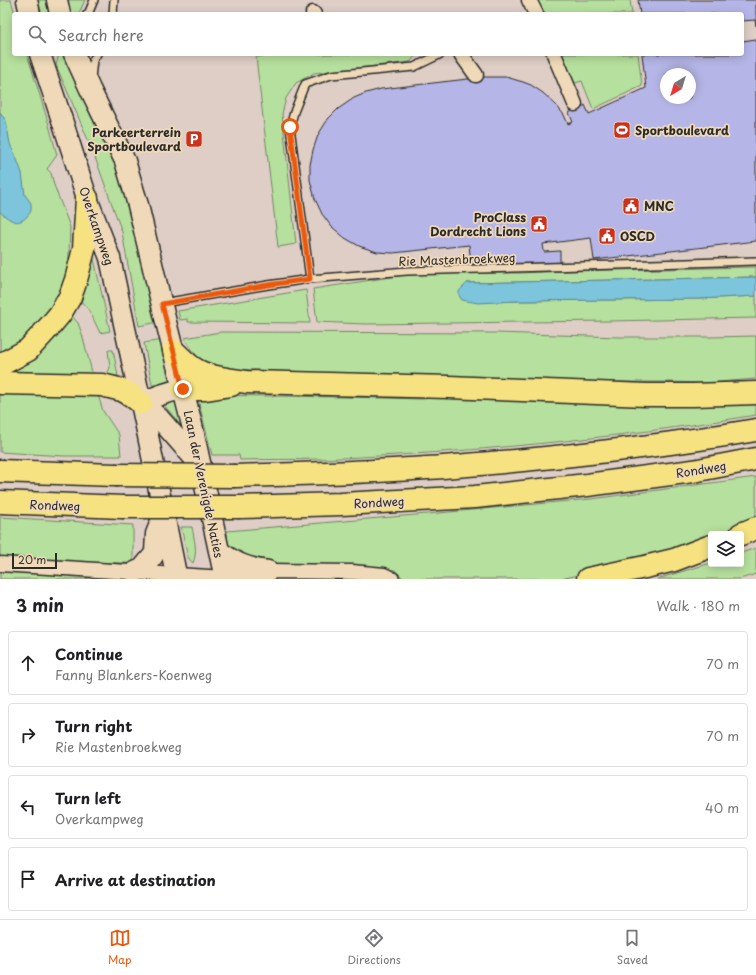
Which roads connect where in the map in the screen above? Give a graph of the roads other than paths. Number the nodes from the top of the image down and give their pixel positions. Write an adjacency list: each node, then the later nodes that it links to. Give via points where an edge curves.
1 (27, 0): 6 (street)
2 (57, 0): 7 (street)
3 (94, 0): 8 (lane)
4 (114, 0): 9 (lane)
5 (529, 0): 10 (street)
6 (30, 12)
7 (60, 12)
8 (89, 12)
9 (113, 12)
10 (535, 12)
11 (41, 56): 20 (street, Overkampweg)
12 (75, 56): 18 (street)
13 (96, 56): 18 (lane)
14 (437, 56): 22 (lane, via 414,67 331,75 305,84 290,127)
15 (462, 56): 17 (street)
16 (555, 56): 19 (street)
17 (476, 75)
18 (90, 89): 23 (street, via 125,161)
19 (575, 104)
20 (87, 198): 25 (highway, via 84,249 70,296 60,314 28,350); 30 (street, Overkampweg, via 110,258)
21 (756, 260): 22 (lane, Rie Mastenbroekweg, via 407,271)
22 (310, 279): 23 (lane, Rie Mastenbroekweg)
23 (162, 304): 24 (street)
24 (174, 351): 26 (highway, via 190,366 204,374); 28 (street)
25 (0, 365)
26 (246, 382): 28 (highway, via 206,389); 29 (highway, via 646,395)
27 (0, 383): 30 (highway, via 102,385 122,390)
28 (183, 389): 30 (street); 33 (street, Laan der Verenigde Naties)
29 (756, 393)
30 (141, 402): 33 (street, via 159,418); 36 (street)
31 (756, 430): 34 (highway, bridge, via 586,454 342,473 234,476)
32 (756, 459): 35 (highway, Rondweg, bridge, via 693,471 587,485 474,496 341,504 122,507)
33 (201, 467): 40 (street, Laan der Verenigde Naties)
34 (0, 471)
35 (0, 502)
36 (164, 516): 43 (street, via 156,534 153,556 146,565); 44 (street)
37 (756, 528): 38 (highway)
38 (744, 533)
39 (708, 547): 47 (highway, via 674,560)
40 (220, 552): 42 (street, via 247,567); 45 (street, Laan der Verenigde Naties)
41 (0, 564): 43 (street)
42 (268, 571): 45 (street, via 250,578); 46 (street, via 352,572 384,575)
43 (135, 572): 44 (street)
44 (176, 577): 45 (street)
45 (225, 579)
46 (392, 579)
47 (588, 579)

